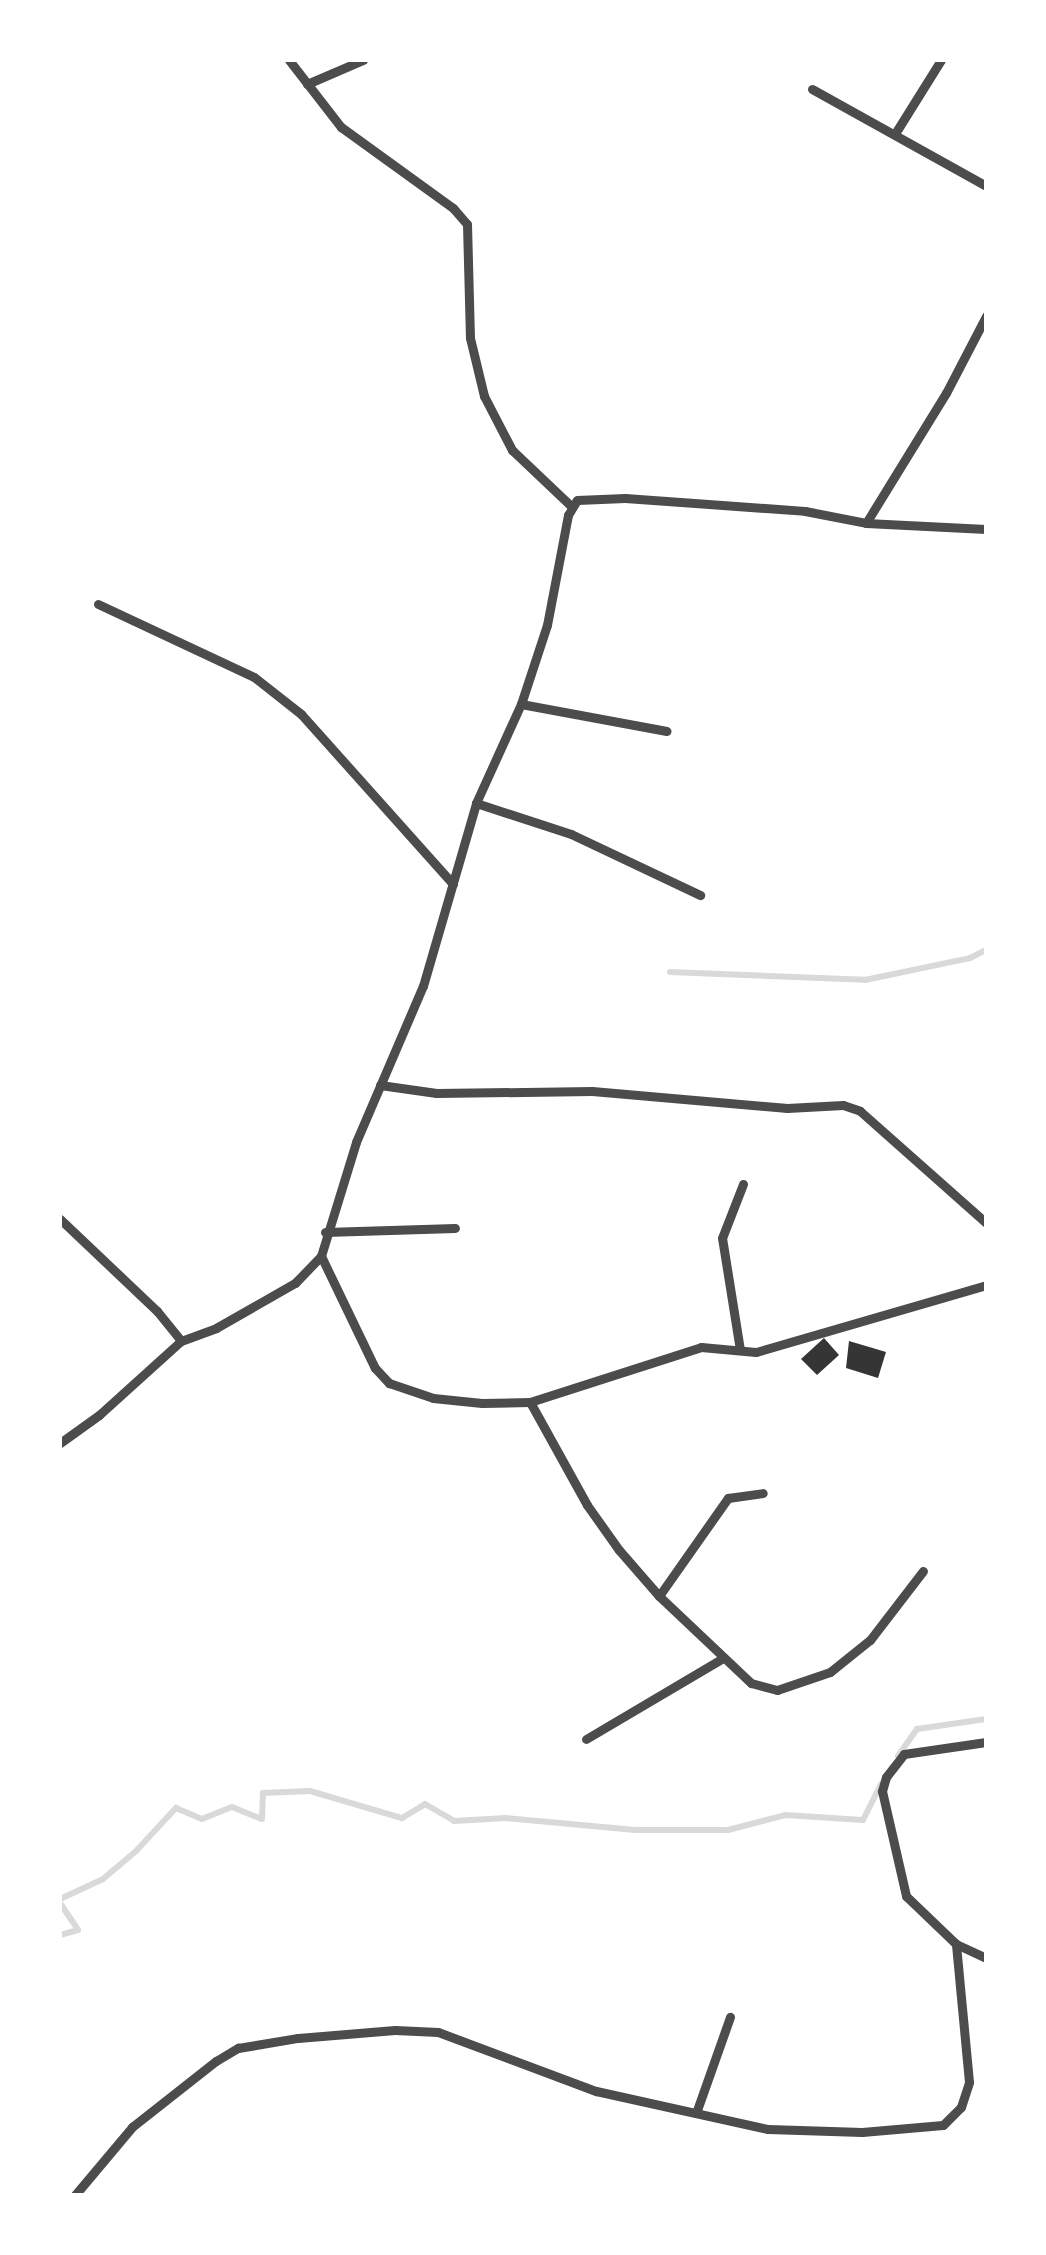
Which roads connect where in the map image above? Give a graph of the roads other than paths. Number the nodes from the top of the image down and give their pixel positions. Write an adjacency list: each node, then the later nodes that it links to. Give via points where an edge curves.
1 (288, 60): 4 (street)
2 (363, 60): 4 (street)
3 (941, 60): 6 (street)
4 (307, 84): 9 (street, via 340,127 467,224 470,338 484,396 512,450)
5 (812, 89): 6 (street)
6 (896, 132): 7 (street)
7 (986, 186)
8 (986, 316): 10 (street)
9 (571, 506): 10 (street, via 586,496 607,496 805,511); 13 (street, via 547,625)
10 (866, 523): 11 (street)
11 (986, 528)
12 (98, 604): 16 (street, via 254,677 301,714)
13 (521, 704): 14 (street); 15 (street)
14 (666, 731)
15 (476, 803): 16 (street); 17 (street, via 572,834)
16 (453, 884): 18 (street, via 422,986)
17 (700, 895)
18 (380, 1084): 21 (street, via 436,1093 592,1091 787,1108 843,1105 860,1111); 23 (street)
19 (743, 1184): 27 (street, via 722,1238)
20 (60, 1219): 26 (street)
21 (986, 1224)
22 (455, 1228): 23 (street)
23 (325, 1232): 24 (street)
24 (321, 1256): 26 (street, via 295,1283); 28 (street, via 389,1384 433,1398)
25 (986, 1285): 27 (street, via 762,1351)
26 (181, 1341): 29 (street)
27 (740, 1350): 28 (street, via 680,1352)
28 (530, 1402): 32 (street, via 587,1505)
29 (60, 1443)
30 (763, 1493): 32 (street, via 728,1498)
31 (923, 1571): 33 (street, via 870,1640 809,1682 766,1689)
32 (659, 1596): 33 (street)
33 (723, 1658): 34 (street)
34 (586, 1739)
35 (986, 1742): 36 (street, via 904,1754 882,1791 906,1896)
36 (956, 1944): 37 (street); 39 (street, via 970,2082 962,2107 943,2125 862,2132 768,2129)
37 (986, 1958)
38 (730, 2017): 39 (street)
39 (696, 2113): 40 (street, via 596,2090 438,2032 298,2038 238,2048 216,2061 132,2127)
40 (75, 2195)

